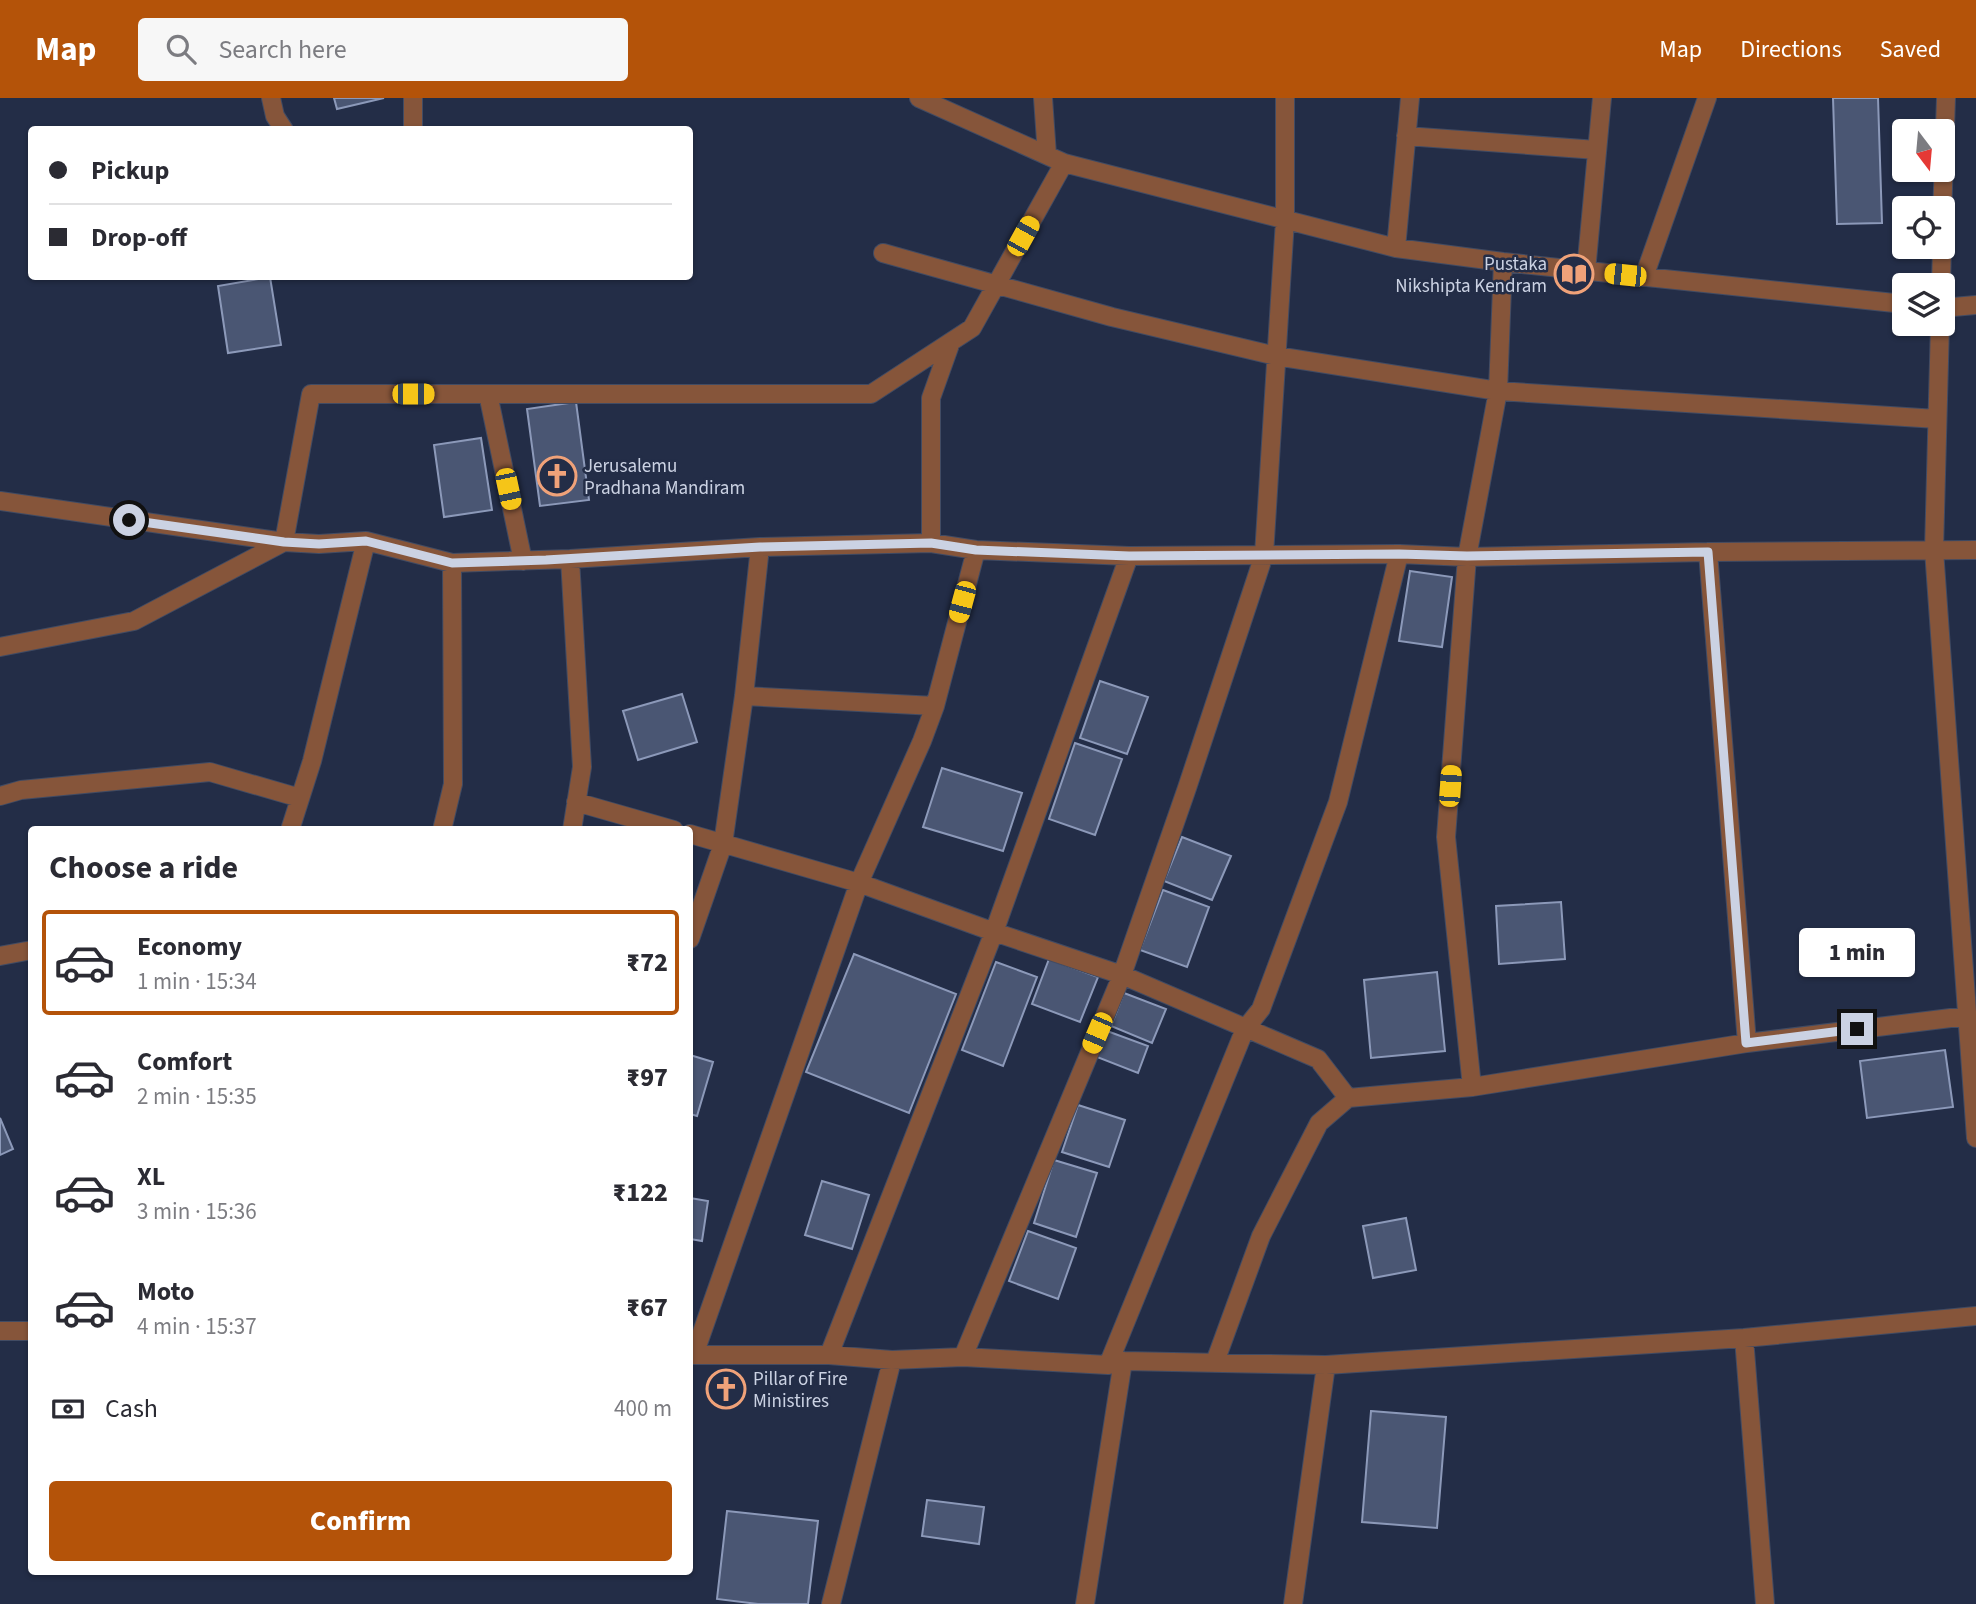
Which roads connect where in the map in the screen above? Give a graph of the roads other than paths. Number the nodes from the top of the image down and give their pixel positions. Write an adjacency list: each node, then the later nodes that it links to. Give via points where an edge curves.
1 (271, 98): 10 (street)
2 (413, 98): 11 (street)
3 (919, 98): 14 (street)
4 (1043, 98): 14 (street)
5 (1285, 98): 17 (street)
6 (1410, 98): 12 (street)
7 (1602, 98): 13 (street)
8 (1707, 98): 22 (street)
9 (1946, 98): 16 (street)
10 (281, 126)
11 (413, 126)
12 (1406, 136): 13 (street); 18 (street)
13 (1597, 150): 21 (street)
14 (1047, 155): 15 (street)
15 (1064, 163): 17 (street); 23 (street)
16 (1943, 196)
17 (1285, 220): 18 (street); 29 (street)
18 (1396, 248): 20 (street)
19 (883, 253): 23 (street)
20 (1503, 262): 21 (street); 30 (street)
21 (1586, 271): 22 (street)
22 (1644, 277): 24 (street)
23 (996, 284): 28 (street, via 972,328); 29 (street)
24 (1892, 303)
25 (1976, 304): 26 (street)
26 (1955, 306)
27 (1940, 336): 32 (street)
28 (951, 342): 31 (street, via 871,394); 36 (street, via 930,398)
29 (1276, 356): 30 (street); 43 (street)
30 (1498, 391): 32 (street); 45 (street)
31 (488, 394): 35 (street, via 311,394); 47 (street)
32 (1937, 419): 39 (street)
33 (0, 501): 35 (street)
34 (366, 541): 35 (street); 48 (street); 53 (street)
35 (284, 542): 49 (street, via 134,621)
36 (931, 543): 37 (street); 38 (street)
37 (760, 547): 46 (street); 50 (street)
38 (976, 550): 44 (street); 51 (street)
39 (1934, 550): 40 (street); 41 (street); 67 (street)
40 (1976, 550)
41 (1708, 552): 45 (street); 69 (street)
42 (1399, 554): 43 (street); 45 (street); 68 (street, via 1338,802 1261,1009)
43 (1264, 555): 44 (street); 66 (street)
44 (1129, 556): 63 (street)
45 (1467, 556): 70 (street, via 1446,837)
46 (570, 559): 47 (street); 54 (street, via 582,767)
47 (523, 561): 48 (street)
48 (452, 563): 56 (street, via 453,784)
49 (0, 647)
50 (744, 696): 51 (street); 60 (street)
51 (935, 706): 61 (street)
52 (0, 796): 53 (street, via 21,790 210,772)
53 (300, 798): 55 (street)
54 (576, 802): 57 (street); 58 (street)
55 (290, 826)
56 (443, 826)
57 (573, 826)
58 (660, 826)
59 (693, 835): 60 (street)
60 (723, 844): 61 (street); 62 (street)
61 (859, 883): 63 (street); 77 (street)
62 (693, 930)
63 (994, 932): 66 (street); 79 (street)
64 (28, 951): 65 (street)
65 (0, 956)
66 (1122, 975): 68 (street); 80 (street)
67 (1967, 1016): 69 (street); 72 (street)
68 (1245, 1029): 71 (street, via 1318,1059); 83 (street)
69 (1746, 1043): 70 (street)
70 (1472, 1087): 71 (street)
71 (1348, 1098): 82 (street, via 1319,1123 1261,1236)
72 (1976, 1138)
73 (1976, 1317): 76 (street)
74 (0, 1331): 75 (street)
75 (28, 1331)
76 (1744, 1338): 84 (street); 88 (street)
77 (693, 1352)
78 (693, 1355): 79 (street)
79 (829, 1355): 81 (street)
80 (963, 1357): 81 (street); 83 (street)
81 (892, 1360): 85 (street)
82 (1215, 1362): 83 (street); 84 (street)
83 (1116, 1363): 86 (street)
84 (1326, 1365): 87 (street)
85 (831, 1604)
86 (1085, 1604)
87 (1293, 1604)
88 (1765, 1604)

